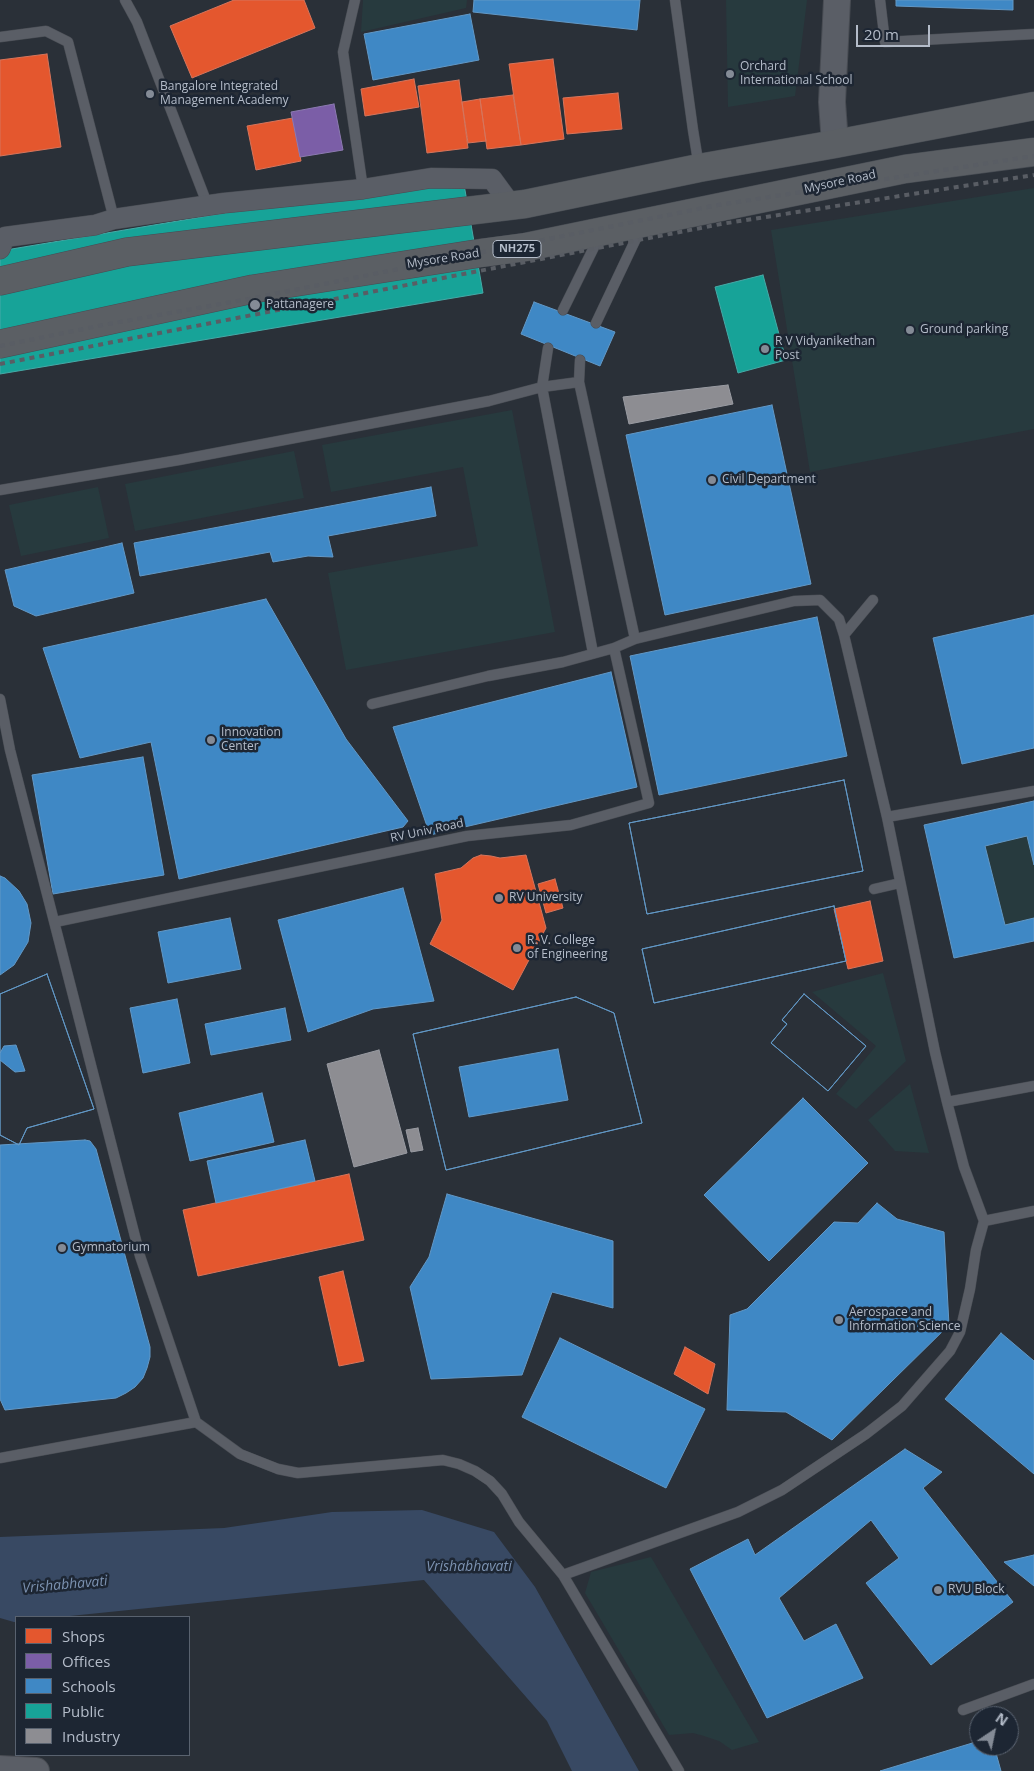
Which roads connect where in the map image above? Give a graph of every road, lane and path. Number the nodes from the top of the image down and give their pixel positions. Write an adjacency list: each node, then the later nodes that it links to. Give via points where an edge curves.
1 (125, 0): 14 (lane, via 137,22)
2 (355, 0): 12 (lane, via 342,52)
3 (675, 0): 11 (lane)
4 (837, 0): 9 (street, via 832,102)
5 (880, 0): 6 (lane, via 885,42)
6 (1034, 34)
7 (0, 36): 15 (lane, via 46,31 68,42)
8 (1034, 106): 9 (highway)
9 (835, 144): 11 (highway)
10 (1034, 152): 16 (highway, Mysore Road / NH275, via 905,169)
11 (699, 168): 13 (highway)
12 (364, 189): 13 (street, via 431,178 492,179); 14 (street)
13 (512, 205): 19 (highway, via 127,252)
14 (208, 206): 15 (street)
15 (114, 219): 18 (street, via 5,237)
16 (644, 223): 17 (highway, Mysore Road / NH275); 21 (lane)
17 (602, 231): 20 (lane); 22 (highway, Mysore Road / NH275, via 526,247 253,289)
18 (0, 248)
19 (0, 281)
20 (564, 310)
21 (596, 323)
22 (0, 344)
23 (548, 348): 26 (lane)
24 (580, 360): 25 (lane)
25 (580, 382): 26 (lane); 30 (lane)
26 (542, 387): 27 (lane, via 489,401 179,460); 32 (lane)
27 (0, 490)
28 (873, 600): 29 (lane)
29 (844, 635): 30 (lane, via 839,619 831,609 820,600 809,599); 36 (lane)
30 (635, 640): 31 (lane)
31 (614, 648): 32 (lane); 39 (lane, RV Univ Road, via 649,803 571,825 467,836)
32 (593, 653): 34 (lane)
33 (0, 699): 39 (lane, via 10,750)
34 (372, 704)
35 (1034, 791): 36 (lane)
36 (887, 817): 37 (lane)
37 (900, 883): 38 (lane); 41 (lane)
38 (874, 889)
39 (55, 922): 44 (lane, via 140,1256)
40 (1034, 1086): 41 (lane)
41 (947, 1102): 43 (lane, via 964,1167)
42 (1034, 1211): 43 (lane)
43 (984, 1221): 46 (lane, via 960,1332 950,1351 902,1406 782,1490 738,1512)
44 (196, 1422): 45 (lane); 46 (lane, via 240,1454 278,1469 298,1472 443,1460 460,1464 490,1481)
45 (0, 1458)
46 (563, 1575): 51 (lane)
47 (1034, 1684): 48 (lane)
48 (963, 1710)
49 (0, 1769): 50 (street)
50 (36, 1771)
51 (679, 1771)

